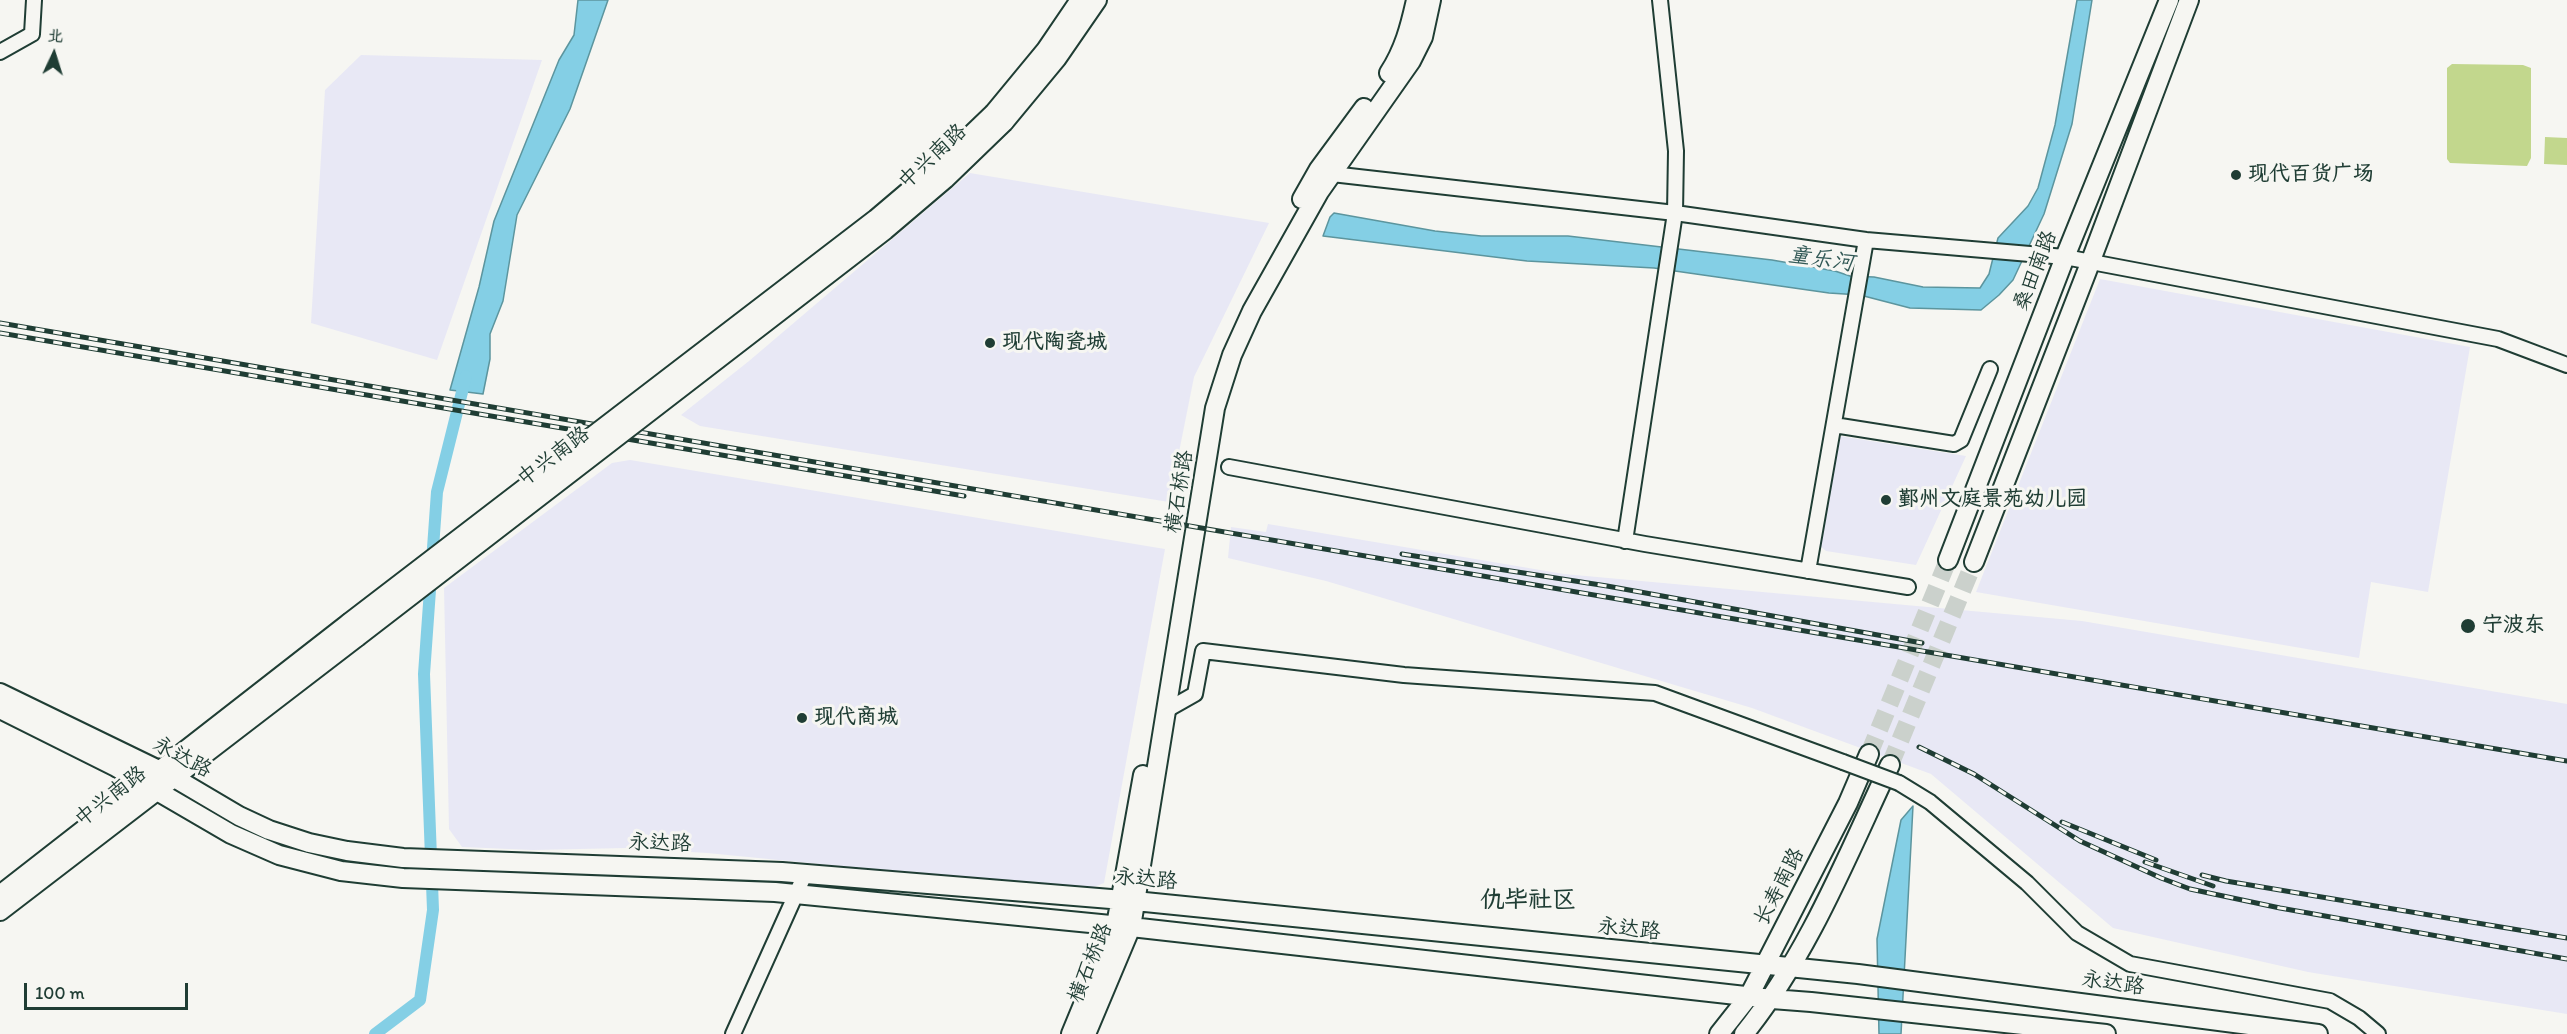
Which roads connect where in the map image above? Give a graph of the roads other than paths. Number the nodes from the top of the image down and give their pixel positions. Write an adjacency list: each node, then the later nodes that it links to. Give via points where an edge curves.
1 (34, 0): 9 (street, via 32,34)
2 (1080, 0): 10 (main road, 中兴南路)
3 (1097, 0): 10 (main road, 中兴南路, via 1058,58)
4 (1416, 0): 35 (main road, 横石桥路, via 1400,57 1319,169 1247,296 1220,354 1208,399)
5 (1431, 0): 11 (main road, 横石桥路, via 1423,37 1411,62)
6 (1660, 0): 12 (street, via 1676,151)
7 (2169, 0): 14 (main road, 桑田南路)
8 (2189, 0): 15 (main road)
9 (0, 52)
10 (999, 117): 30 (main road, 中兴南路, bridge, via 945,179 885,230)
11 (1332, 174): 12 (street); 27 (main road, 横石桥路, via 1318,192 1252,311 1223,380 1215,408)
12 (1675, 213): 13 (street); 20 (street)
13 (1866, 240): 14 (street); 18 (street)
14 (2065, 257): 15 (street); 21 (main road, 桑田南路)
15 (2091, 262): 16 (street, via 2498,339); 22 (main road)
16 (2567, 365)
17 (1989, 369): 18 (street, via 1961,440 1954,444)
18 (1834, 425): 23 (street)
19 (1229, 467): 20 (street)
20 (1625, 541): 23 (street)
21 (1948, 560)
22 (1974, 562)
23 (1808, 571): 24 (street)
24 (1908, 587)
25 (0, 693): 30 (main road, 永达路)
26 (0, 709): 31 (main road, 永达路, via 107,762)
27 (1165, 711): 35 (main road, 横石桥路); 49 (street, bridge, via 1195,694 1203,651 1404,675 1655,693 1899,783 1930,802 2027,883 2076,933 2130,964 2330,1001)
28 (1869, 754): 38 (main road, 长寿南路)
29 (1890, 765): 39 (main road, via 1841,871)
30 (166, 773): 31 (main road, 中兴南路); 32 (main road, 永达路, via 269,830 347,851 403,858)
31 (148, 787): 33 (main road, 永达路, via 231,834 279,855 340,871 403,878); 34 (main road, 中兴南路, via 123,801); 36 (main road, 中兴南路, via 141,804)
32 (805, 873): 33 (street); 35 (main road, 永达路)
33 (796, 894): 37 (main road, 永达路); 42 (street)
34 (0, 895)
35 (1128, 901): 37 (main road, 横石桥路); 38 (main road, 永达路)
36 (0, 911)
37 (1124, 926): 40 (main road, 永达路); 43 (main road, 横石桥路); 44 (main road, 横石桥路)
38 (1764, 966): 39 (main road, 永达路); 40 (main road, 长寿南路)
39 (1789, 968): 41 (main road); 48 (main road, 永达路)
40 (1749, 996): 41 (main road, 永达路); 45 (main road, 长寿南路)
41 (1772, 999): 46 (main road); 47 (main road, 永达路)
42 (733, 1034)
43 (1071, 1034)
44 (1086, 1034)
45 (1719, 1034)
46 (1744, 1034)
47 (2106, 1034)
48 (2318, 1034)
49 (2378, 1034)

